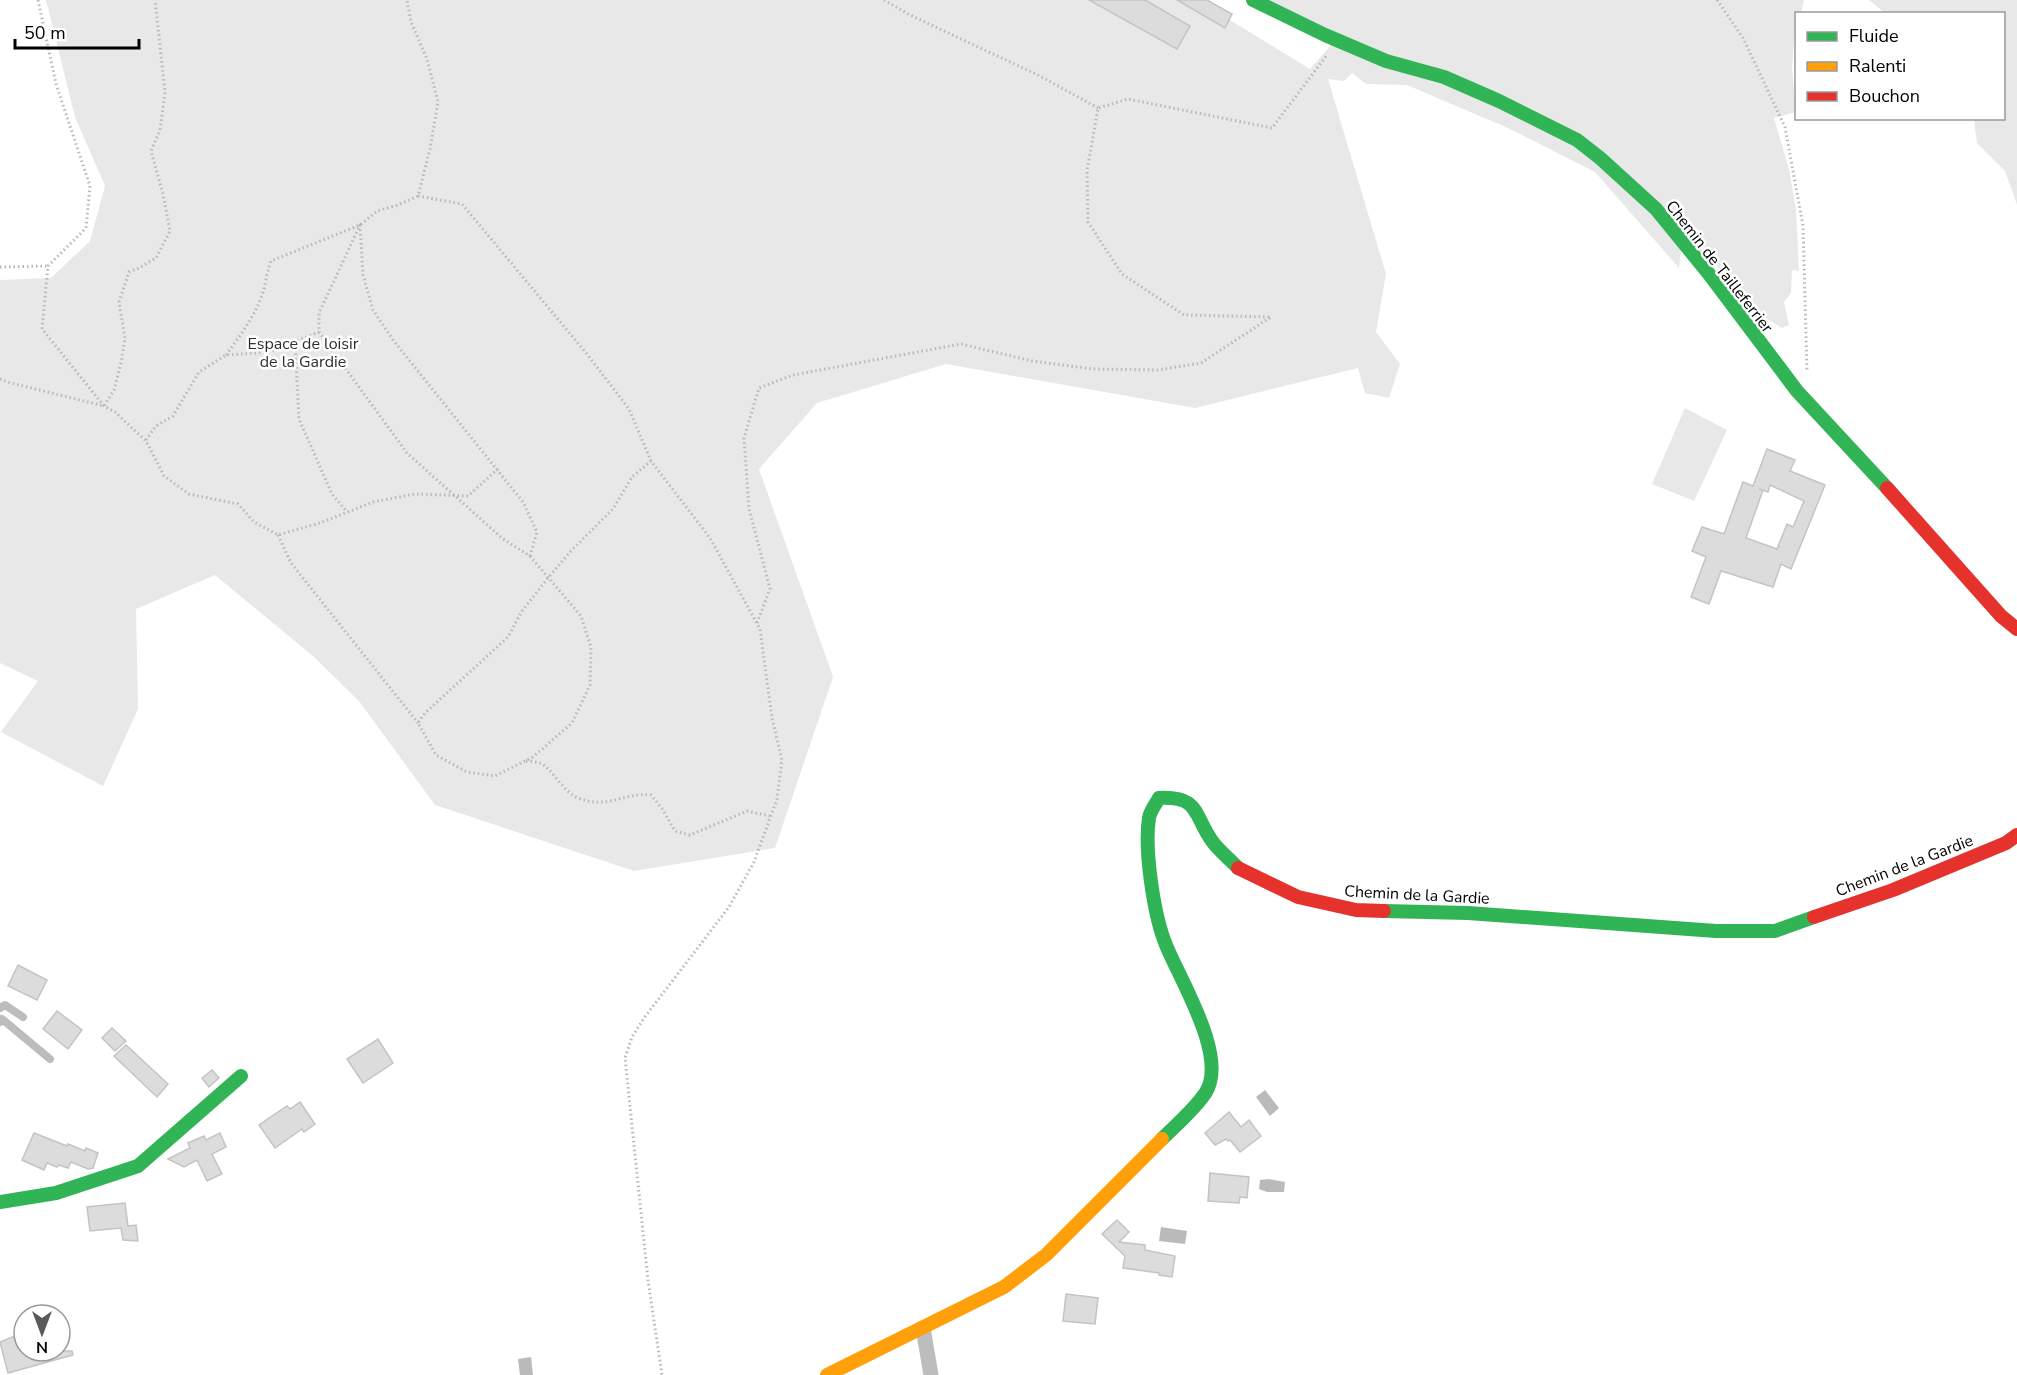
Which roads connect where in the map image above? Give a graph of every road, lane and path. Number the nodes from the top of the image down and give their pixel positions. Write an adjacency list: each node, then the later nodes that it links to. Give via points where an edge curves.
1 (38, 0): 11 (path, via 56,84 90,186 86,228)
2 (155, 0): 18 (path, via 165,92 160,130 151,151 170,231 156,258 129,272 119,302 125,339 121,363 114,390)
3 (407, 0): 9 (path, via 438,102)
4 (884, 0): 8 (path)
5 (1253, 0): 7 (street, Chemin de Tailleferrier)
6 (1717, 0): 17 (path, via 1743,38 1785,127 1803,226)
7 (1338, 40): 8 (path, via 1272,128 1128,99); 17 (street, Chemin de Tailleferrier, via 1386,61 1468,87 1577,140 1656,209)
8 (1098, 108): 27 (path, via 1087,171 1088,222 1122,274 1185,315 1270,317 1201,363 1158,370 1083,368 961,344 793,375 759,388 744,438 749,508 770,589)
9 (418, 196): 10 (path, via 377,211); 20 (path, via 462,204 629,410)
10 (360, 225): 13 (path, via 319,313); 15 (path, via 271,261 262,297); 21 (path, via 363,275 373,310)
11 (48, 266): 12 (path); 18 (path, via 42,329)
12 (0, 267)
13 (319, 332): 14 (path); 22 (path, via 407,453)
14 (295, 340): 15 (path, via 269,352); 23 (path, via 299,419 332,494)
15 (226, 355): 19 (path, via 199,372 173,416 156,426)
16 (0, 379): 18 (path)
17 (1805, 399): 28 (street, Chemin de Tailleferrier)
18 (104, 406): 19 (path)
19 (146, 441): 24 (path, via 164,476 189,494 238,504 254,522)
20 (651, 461): 26 (path, via 632,477 613,508); 27 (path, via 710,538)
21 (498, 469): 22 (path, via 468,496); 25 (path, via 523,502 537,532)
22 (455, 495): 23 (path, via 415,494 373,502); 25 (path, via 502,539)
23 (347, 512): 24 (path)
24 (278, 535): 29 (path, via 291,563)
25 (530, 556): 26 (path)
26 (548, 578): 29 (path, via 522,611 508,637); 30 (path, via 581,616 591,647 590,685 572,723)
27 (757, 623): 31 (path, via 783,760)
28 (2017, 629)
29 (418, 723): 30 (path, via 436,755 467,772 495,776)
30 (525, 760): 31 (path, via 542,763 576,797 596,803 651,795 675,831 690,835 747,811)
31 (770, 816): 40 (path, via 754,862 729,907 644,1018 625,1058)
32 (2017, 835): 39 (street, Chemin de la Gardie, via 1893,890 1775,931 1716,931 1468,913 1356,910 1298,897 1240,870 1212,841 1195,808 1177,797 1159,798 1149,816 1151,883 1165,943 1203,1024 1212,1068 1206,1090 1185,1117 1046,1255 1004,1287)
33 (0, 1008): 34 (lane, via 5,1005)
34 (23, 1017)
35 (0, 1022): 36 (lane, via 2,1019)
36 (50, 1059)
37 (241, 1076): 38 (street, via 138,1166 56,1193)
38 (0, 1202)
39 (923, 1328): 41 (street); 42 (street)
40 (662, 1375)
41 (827, 1375)
42 (931, 1375)

